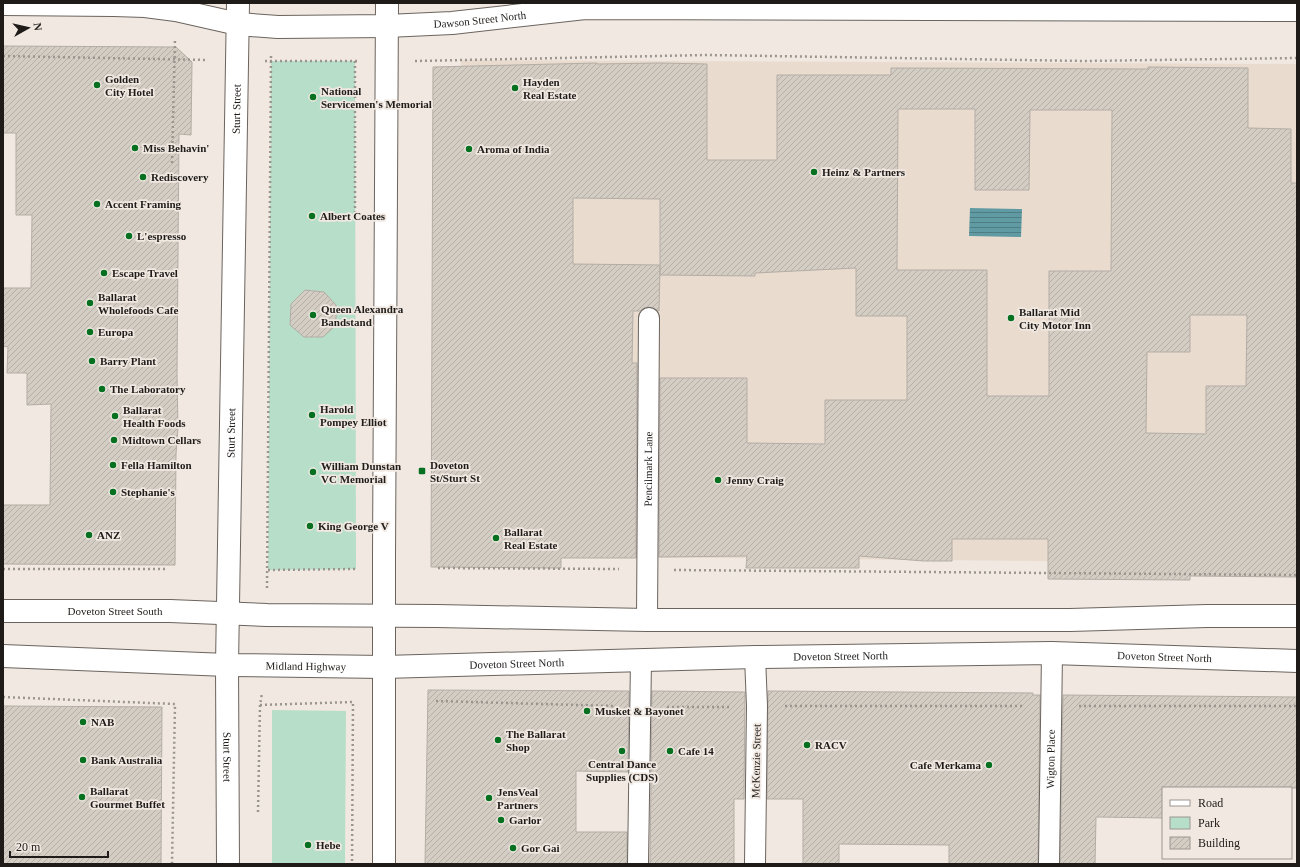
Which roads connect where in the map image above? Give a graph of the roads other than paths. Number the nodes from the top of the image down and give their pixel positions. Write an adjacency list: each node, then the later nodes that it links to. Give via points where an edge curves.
1 (238, 3): 5 (main road, Sturt Street)
2 (387, 3): 6 (main road)
3 (3, 4): 5 (main road, Dawson Street North, via 145,6)
4 (1297, 10): 6 (main road, Dawson Street North, via 585,8 452,24)
5 (238, 24): 6 (main road, Dawson Street North, via 278,27); 9 (main road, Sturt Street)
6 (387, 26): 10 (main road)
7 (649, 318): 12 (lane, Pencilmark Lane)
8 (3, 611): 9 (main road, Doveton Street South, via 170,611)
9 (227, 614): 10 (main road); 18 (main road, Sturt Street)
10 (385, 615): 12 (main road); 19 (main road)
11 (1297, 616): 12 (main road, via 1070,620)
12 (647, 620)
13 (1052, 653): 15 (main road, Doveton Street North); 17 (main road, Doveton Street North); 24 (lane, Wigton Place)
14 (3, 656): 18 (main road)
15 (755, 657): 16 (main road, Doveton Street North); 23 (lane, McKenzie Street)
16 (641, 660): 19 (main road, Doveton Street North); 22 (lane)
17 (1297, 661)
18 (227, 665): 19 (main road, Midland Highway); 20 (main road, Sturt Street)
19 (384, 667): 21 (main road)
20 (228, 864)
21 (384, 864)
22 (638, 864)
23 (755, 864)
24 (1049, 864)

